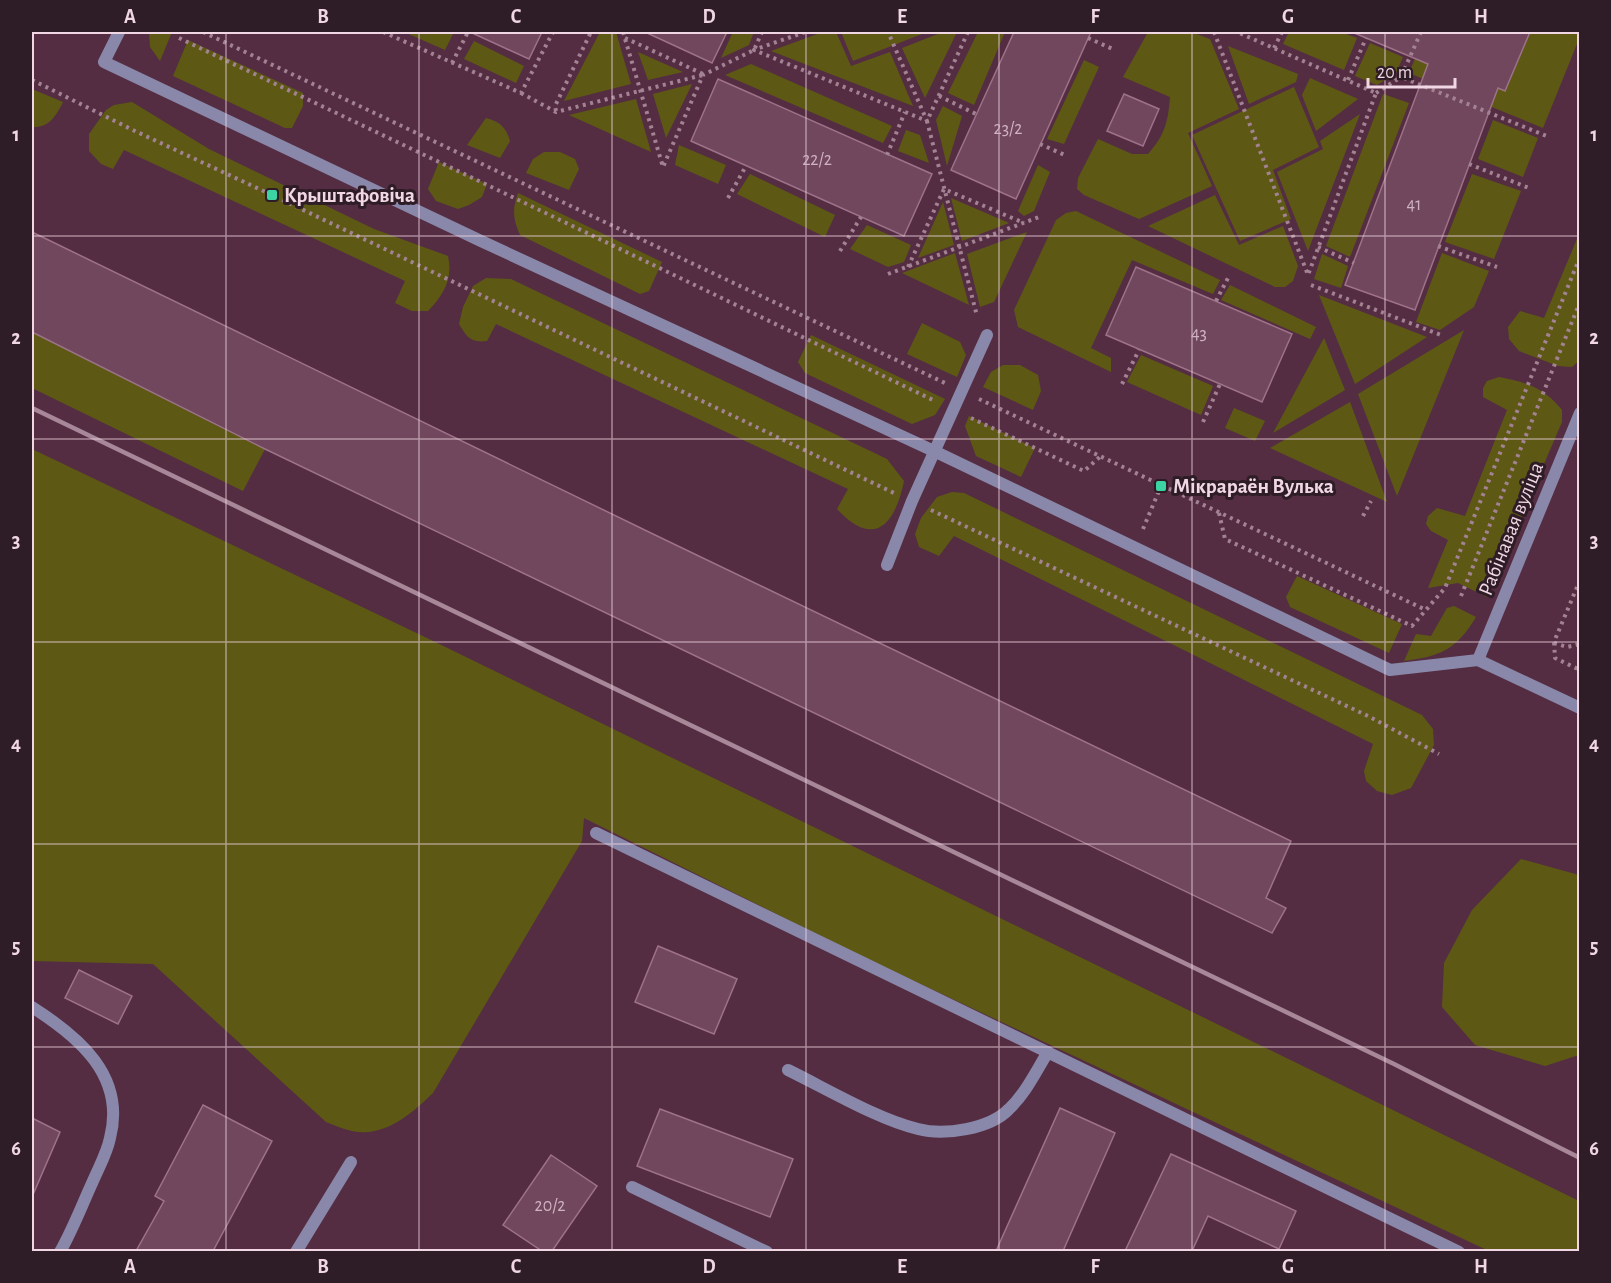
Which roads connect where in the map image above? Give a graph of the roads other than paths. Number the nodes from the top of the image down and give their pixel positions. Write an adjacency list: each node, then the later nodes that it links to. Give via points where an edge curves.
1 (119, 32): 4 (street, via 104,62)
2 (987, 335): 4 (street)
3 (1580, 413): 6 (street, Рабінавая вуліца)
4 (936, 452): 5 (street); 6 (street, via 1390,670)
5 (886, 565)
6 (1478, 660): 7 (street)
7 (1580, 708)
8 (596, 833): 10 (street)
9 (32, 1007): 14 (street, via 92,1056 110,1088 113,1104 110,1141)
10 (1048, 1052): 11 (street, via 1008,1111 983,1125 953,1132 920,1130 888,1119); 17 (street)
11 (788, 1070)
12 (351, 1162): 15 (street)
13 (632, 1187): 16 (street)
14 (60, 1251)
15 (296, 1251)
16 (767, 1251)
17 (1459, 1251)

